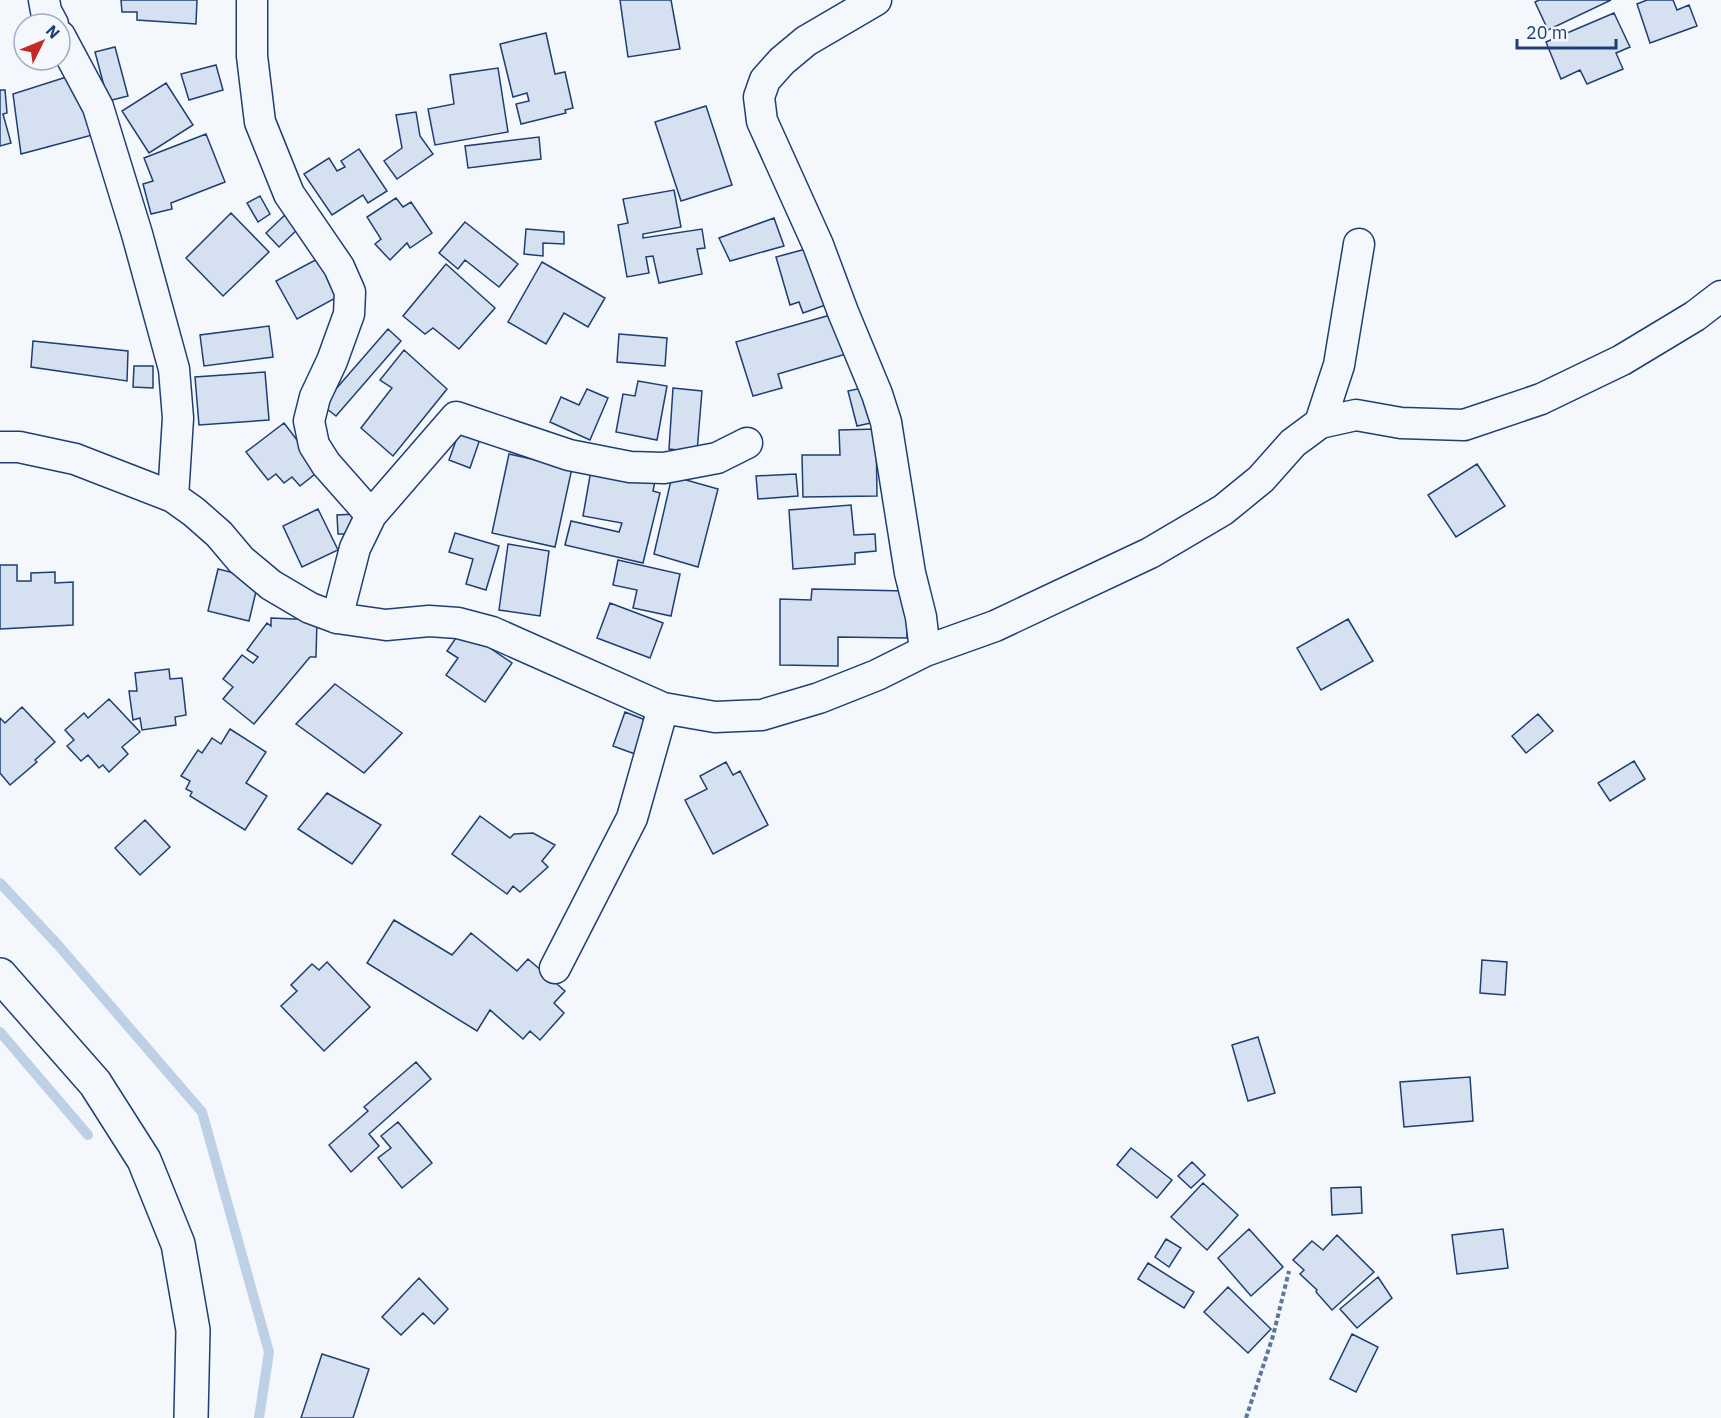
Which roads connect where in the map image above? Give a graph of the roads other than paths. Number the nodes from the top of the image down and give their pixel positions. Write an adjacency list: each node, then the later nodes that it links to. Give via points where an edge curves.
1 (252, 0): 10 (street, via 252,56 260,122 290,194 339,267 350,292 349,314 309,421 315,445 326,464)
2 (876, 0): 12 (street, via 806,41 765,80 759,97 762,121 818,245 886,422)
3 (72, 58): 9 (street, via 98,107 138,234 174,369 178,418)
4 (1359, 244): 6 (street, via 1339,365)
5 (1721, 296): 6 (street, via 1622,360 1541,399 1464,425 1401,423 1356,415)
6 (1320, 423): 12 (street, via 1293,443 1261,479 1224,510 1150,553 995,626)
7 (747, 443): 10 (street, via 717,458 664,468 630,467 569,455 456,417)
8 (0, 447): 9 (street, via 19,447 75,459)
9 (172, 497): 11 (street, via 219,534 241,560 271,585 310,608)
10 (371, 515): 11 (street, via 355,548)
11 (337, 618): 13 (street, via 386,625 458,623 492,632)
12 (925, 651): 13 (street, via 877,675 762,715 714,717)
13 (663, 708): 14 (street, via 632,818)
14 (555, 968)
15 (0, 975): 16 (main road, via 95,1083 144,1160 178,1244 186,1287 193,1330)
16 (191, 1418)

